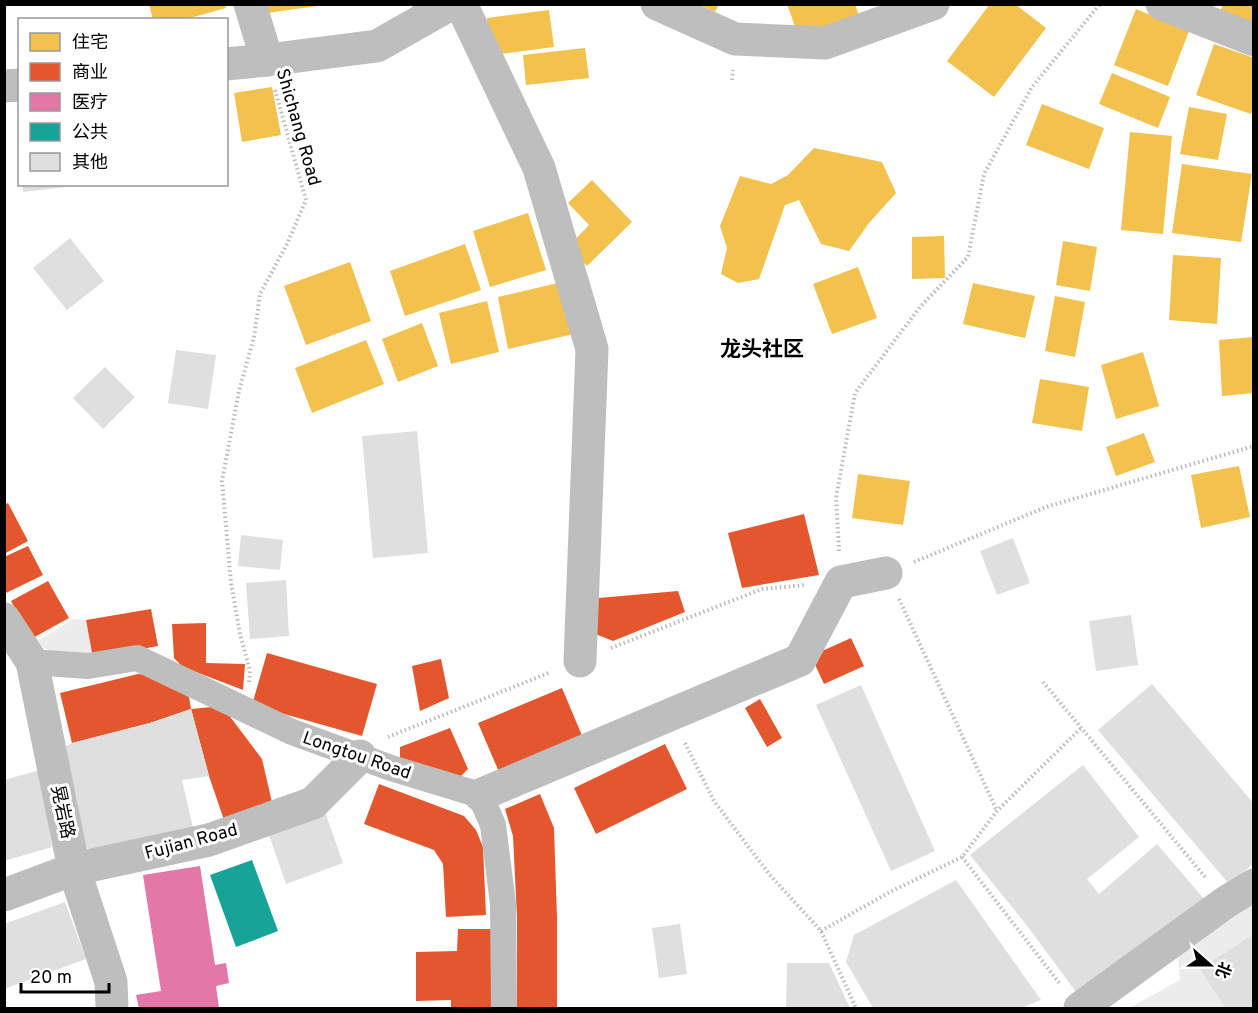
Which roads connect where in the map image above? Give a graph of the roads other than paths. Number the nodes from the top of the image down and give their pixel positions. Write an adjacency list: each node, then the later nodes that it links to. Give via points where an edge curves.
1 (250, 4): 8 (street)
2 (451, 4): 8 (street, via 377,45)
3 (461, 4): 12 (street, via 539,168 592,349)
4 (657, 4): 5 (street, via 735,39 825,42)
5 (933, 4)
6 (1162, 4): 7 (street)
7 (1254, 40)
8 (267, 60): 9 (street)
9 (228, 64)
10 (886, 573): 15 (street, via 841,582 800,660)
11 (4, 619): 13 (street, 晃岩路)
12 (580, 661)
13 (32, 662): 14 (street, Longtou Road, via 88,666 137,658 292,732); 16 (street, 晃岩路)
14 (360, 756): 15 (street, Longtou Road); 16 (street, Fujian Road, via 314,803 209,840)
15 (480, 795): 21 (street, via 493,825 503,904)
16 (74, 869): 18 (street, Fujian Road); 20 (street, 晃岩路, via 111,982)
17 (1254, 885): 19 (street)
18 (4, 895)
19 (1072, 999)
20 (112, 1008)
21 (504, 1008)

